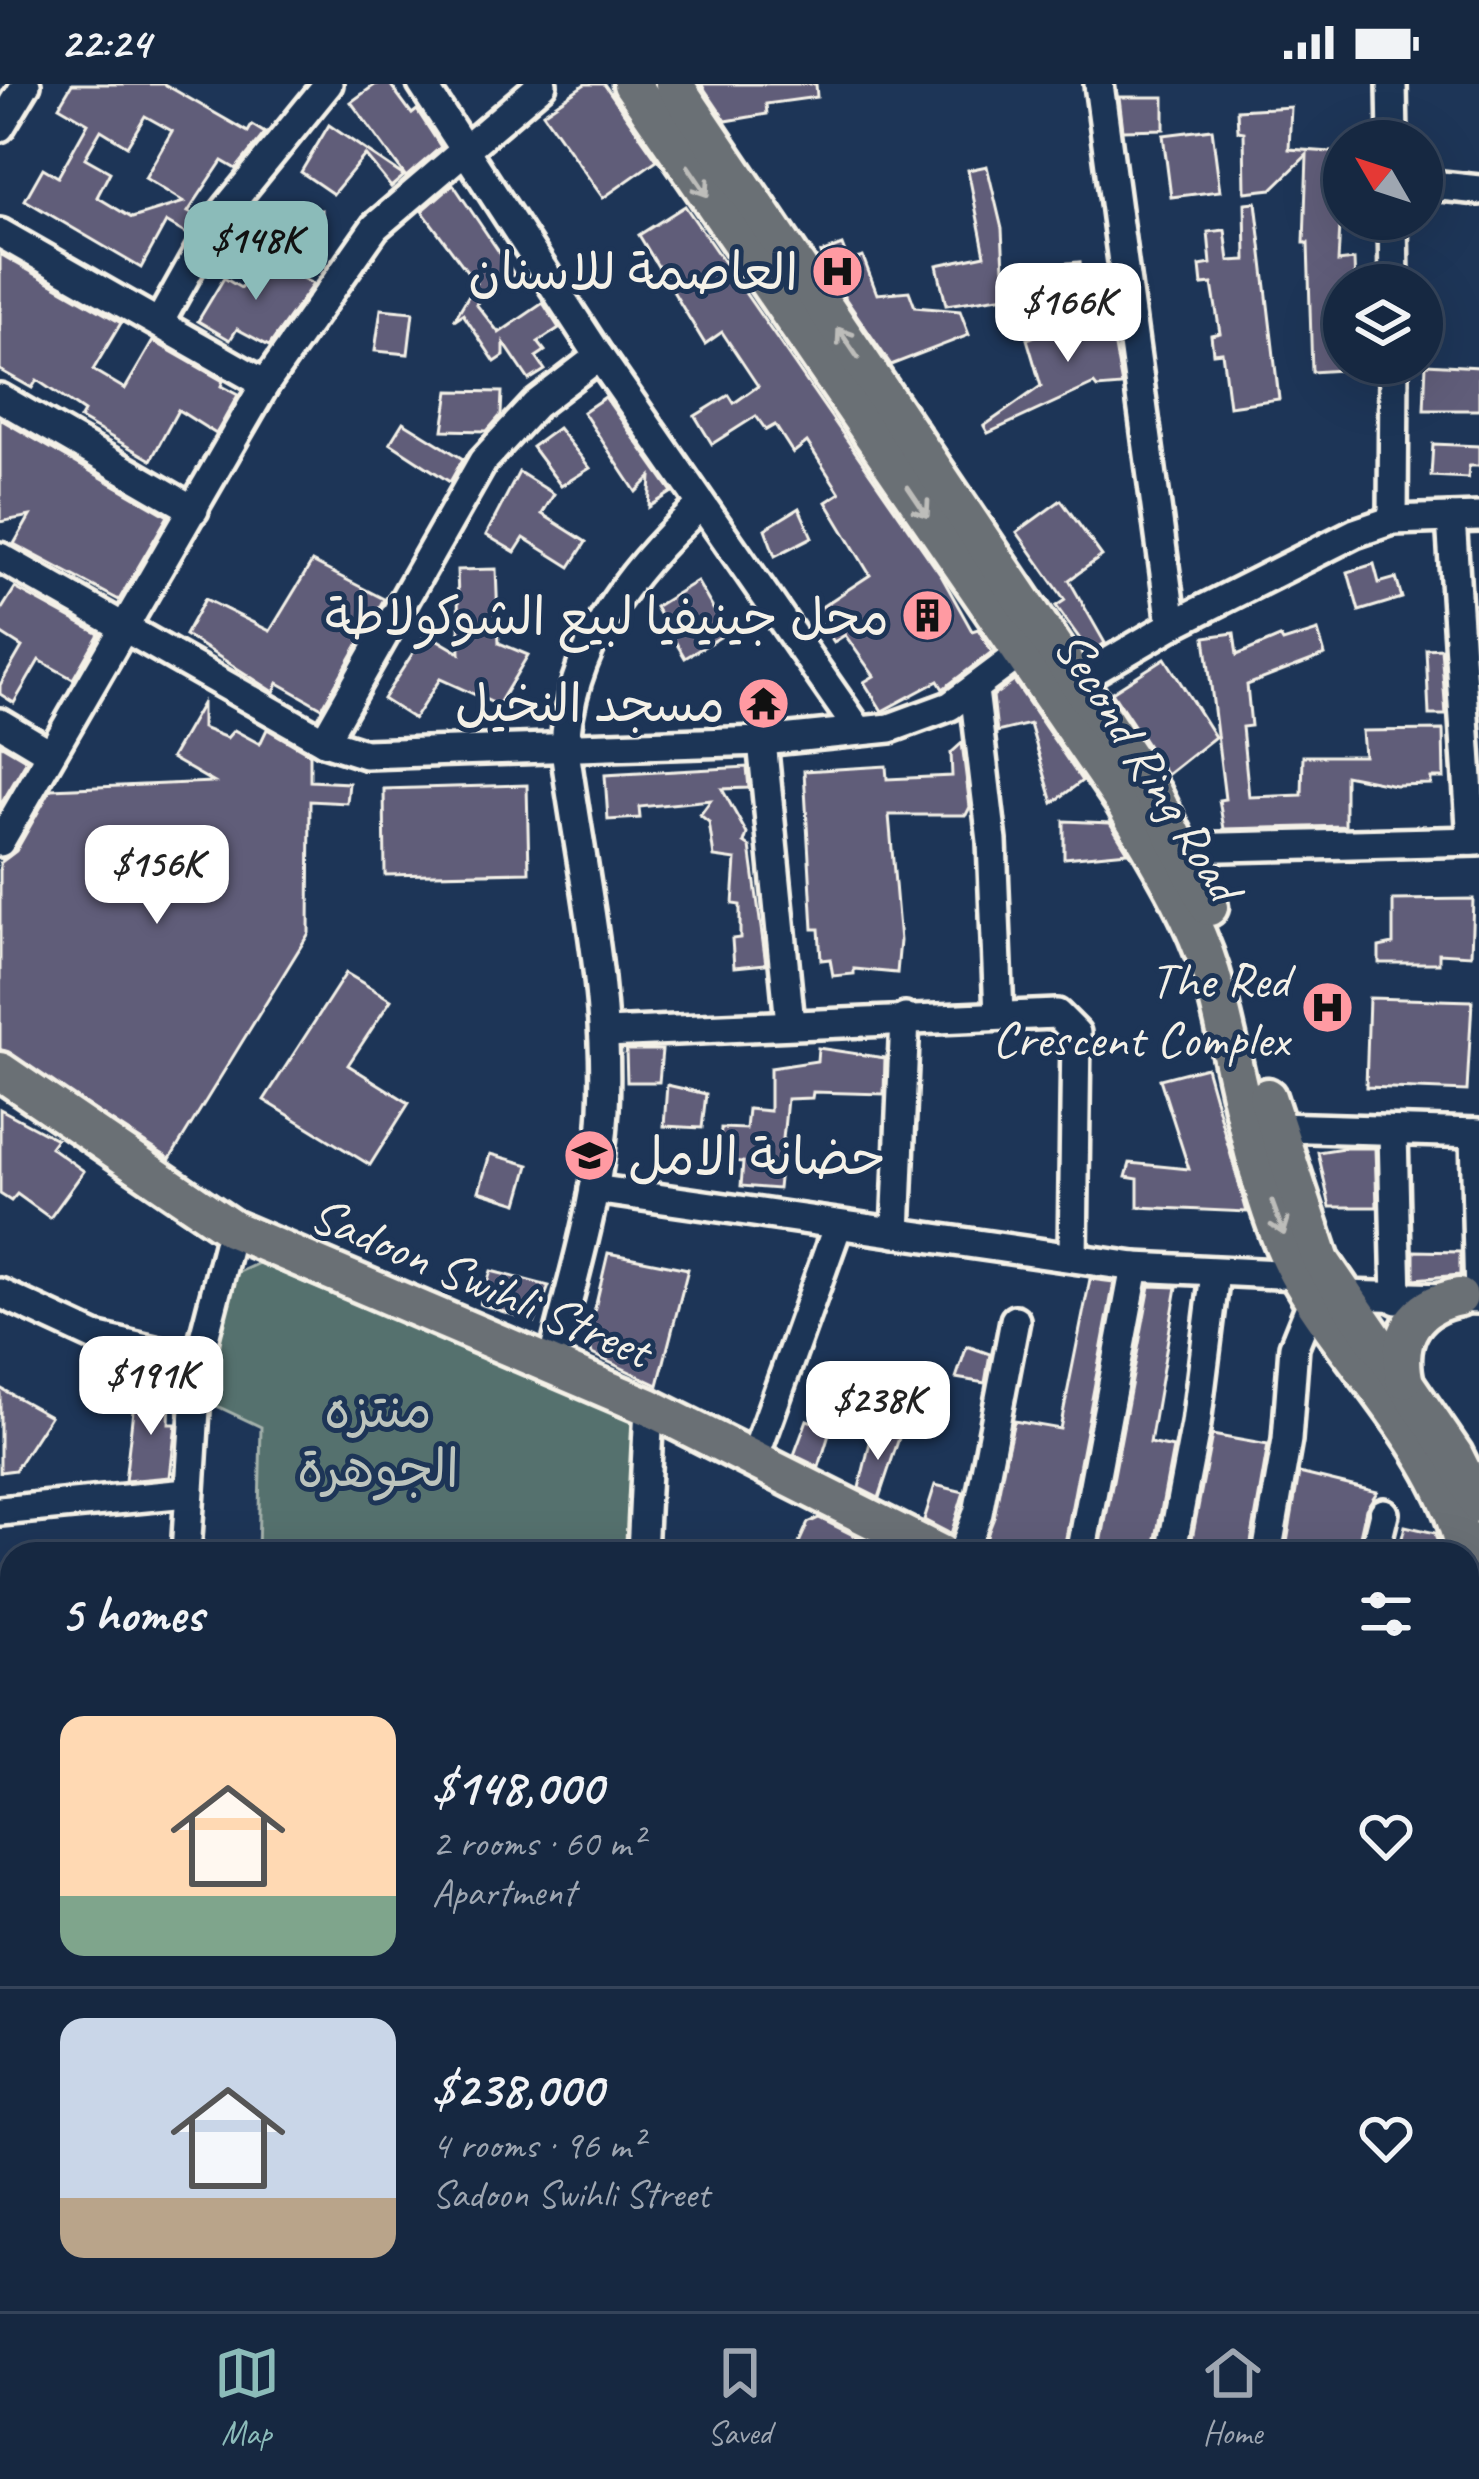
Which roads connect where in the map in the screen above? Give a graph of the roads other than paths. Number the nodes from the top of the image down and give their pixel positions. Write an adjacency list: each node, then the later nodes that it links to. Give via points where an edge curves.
1 (26, 84): 10 (street)
2 (328, 84): 15 (street, via 214,223)
3 (422, 84): 11 (street)
4 (542, 84): 11 (street)
5 (632, 84): 27 (main road, Second Ring Road, one-way to 27)
6 (674, 84): 28 (main road, Second Ring Road, one-way to 6)
7 (1099, 84): 25 (street)
8 (1392, 84): 9 (street)
9 (1393, 120)
10 (0, 127)
11 (466, 146): 16 (street); 17 (street, via 375,226)
12 (1443, 186): 13 (street)
13 (1479, 190)
14 (0, 233): 15 (street)
15 (160, 321): 17 (street)
16 (598, 356): 20 (street); 32 (street, via 535,405 483,461)
17 (265, 384): 21 (street)
18 (1394, 384): 23 (street)
19 (0, 398): 21 (street)
20 (701, 505): 31 (street); 34 (street, via 645,560 602,621 566,706)
21 (194, 510): 26 (street)
22 (1465, 518): 23 (street); 36 (street)
23 (1394, 520): 25 (street)
24 (0, 557): 26 (street)
25 (1172, 625): 28 (street)
26 (125, 630): 32 (street); 35 (street)
27 (1021, 653): 28 (main road, Second Ring Road); 29 (street)
28 (1063, 689): 38 (main road, Second Ring Road); 54 (main road, Second Ring Road, one-way to 54, via 1209,968 1271,1200)
29 (974, 691): 31 (street, via 915,722); 39 (street, via 992,841)
30 (0, 723): 35 (street)
31 (860, 731): 33 (street)
32 (325, 741): 34 (street, via 364,754)
33 (762, 741): 34 (street); 41 (street)
34 (565, 751): 42 (street)
35 (50, 754): 37 (street)
36 (1476, 841): 38 (street)
37 (0, 842)
38 (1182, 848): 44 (main road, Second Ring Road, via 1243,1009)
39 (999, 1015): 40 (street); 51 (street, via 1057,1014 1076,1033)
40 (905, 1018): 41 (street); 50 (street)
41 (790, 1023): 42 (street)
42 (605, 1033): 47 (street)
43 (0, 1071): 49 (main road, Sadoon Swihli Street)
44 (1276, 1127): 45 (street); 54 (main road, Second Ring Road, via 1322,1262)
45 (1393, 1132): 46 (street); 57 (street)
46 (1477, 1133): 56 (street, via 1479,1299)
47 (594, 1189): 48 (street); 60 (street)
48 (838, 1225): 50 (street); 63 (street)
49 (232, 1229): 59 (street); 60 (main road, Sadoon Swihli Street)
50 (896, 1233): 51 (street)
51 (1073, 1256): 52 (street)
52 (1135, 1267): 53 (street); 72 (street)
53 (1215, 1273): 54 (street); 73 (street)
54 (1318, 1290): 57 (street); 61 (main road); 74 (street, via 1294,1346); 76 (main road, Second Ring Road, via 1444,1488)
55 (0, 1294): 59 (street, via 95,1336)
56 (1459, 1298): 57 (street); 61 (main road, via 1423,1310 1407,1331 1399,1354)
57 (1397, 1300)
58 (1015, 1320): 71 (street)
59 (198, 1361): 64 (street)
60 (552, 1363): 62 (main road, Sadoon Swihli Street)
61 (1404, 1379): 65 (main road)
62 (649, 1407): 63 (main road, Sadoon Swihli Street); 69 (street)
63 (754, 1460): 70 (main road, Sadoon Swihli Street)
64 (187, 1493): 66 (street); 68 (street)
65 (1479, 1505)
66 (0, 1511)
67 (1384, 1513): 75 (street)
68 (186, 1542)
69 (643, 1542)
70 (917, 1542)
71 (967, 1542)
72 (1083, 1542)
73 (1173, 1542)
74 (1270, 1542)
75 (1377, 1542)
76 (1460, 1542)

